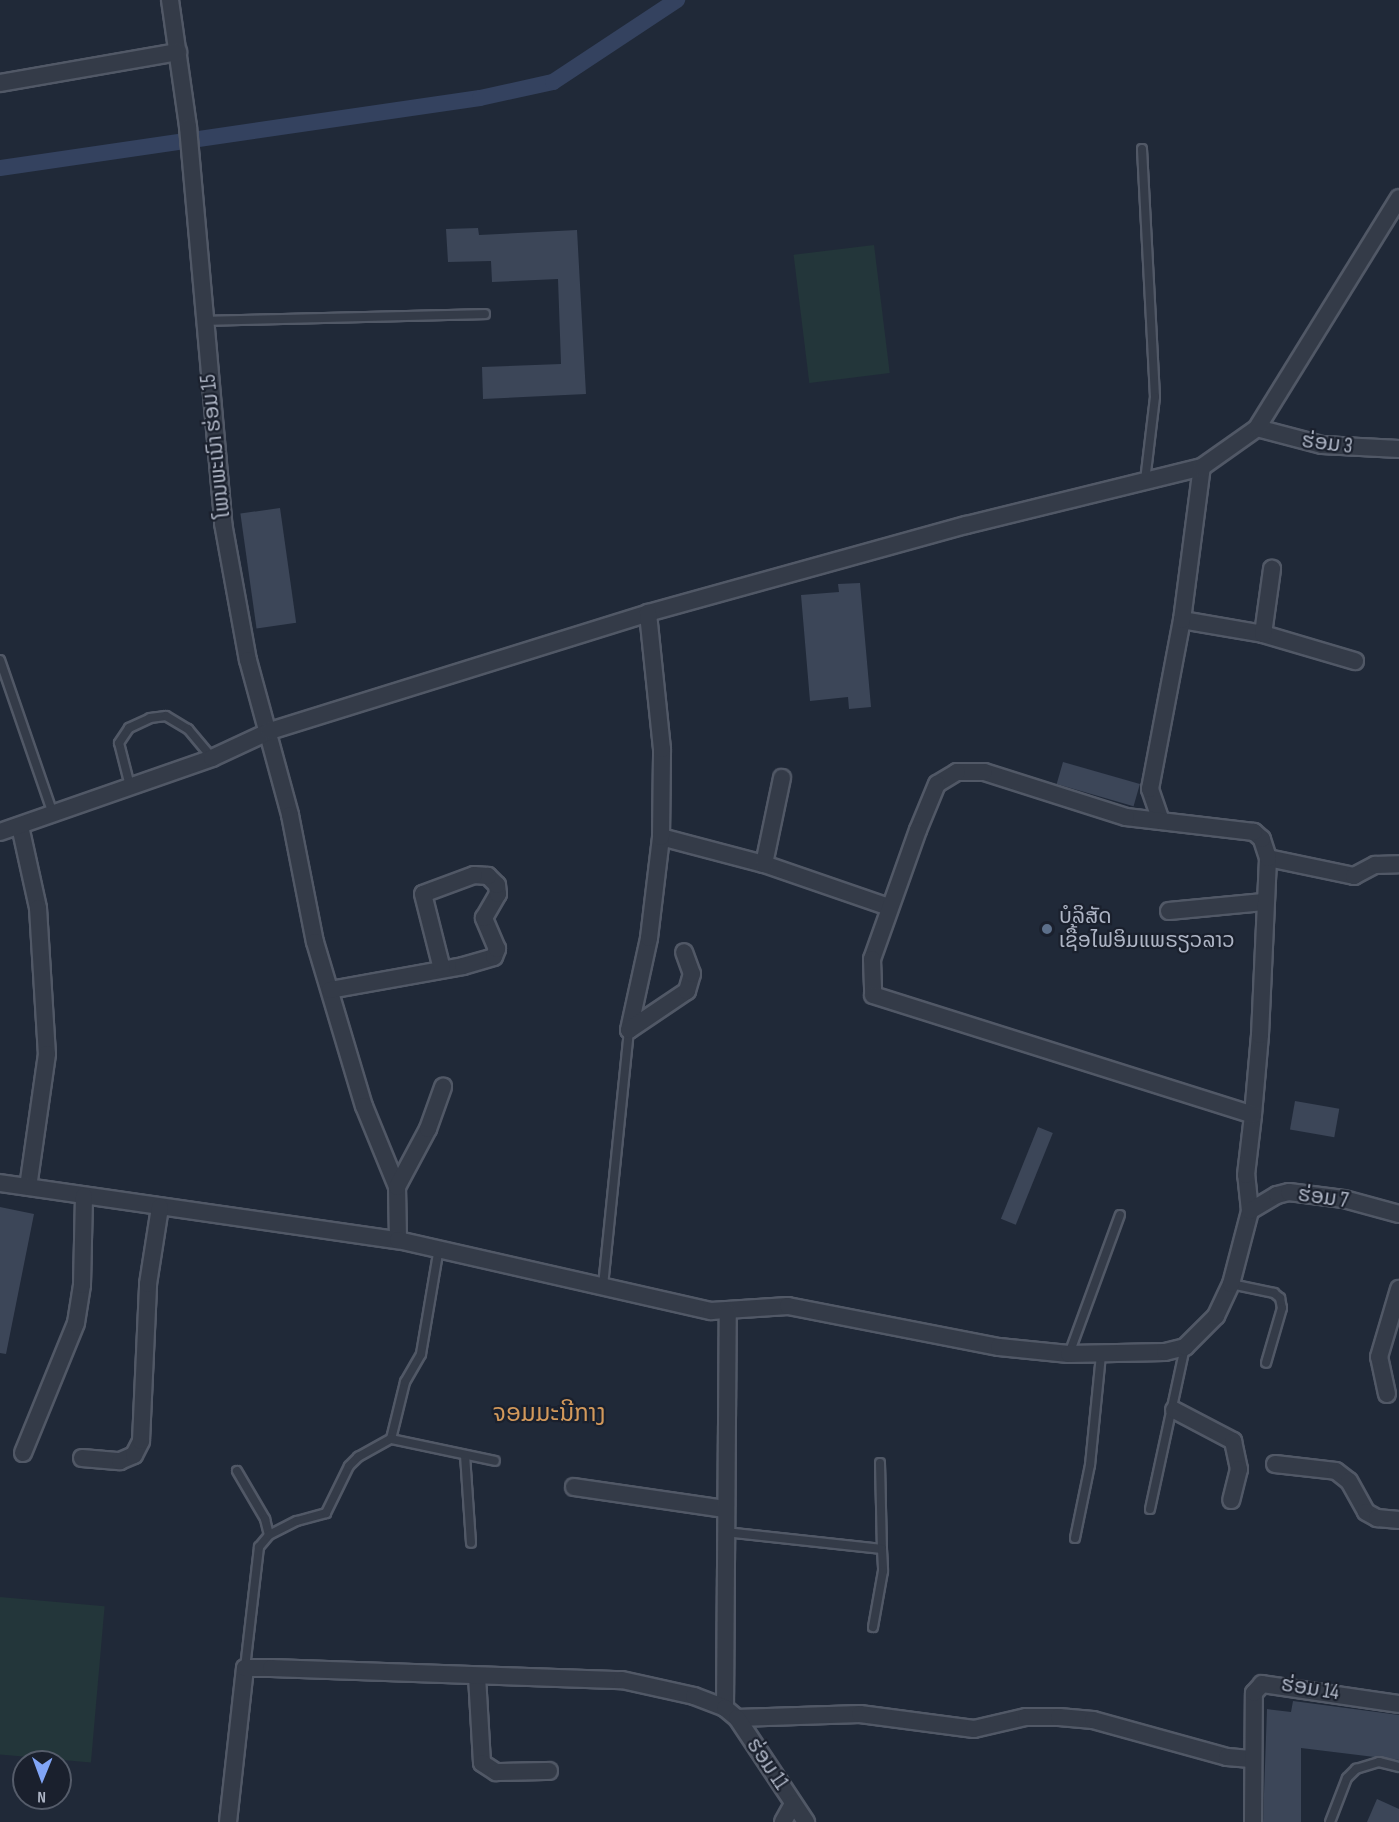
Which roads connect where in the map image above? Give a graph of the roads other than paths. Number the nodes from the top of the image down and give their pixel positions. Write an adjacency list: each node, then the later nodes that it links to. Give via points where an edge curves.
1 (170, 0): 2 (street)
2 (178, 52): 3 (street); 7 (street, ໂພນພະເນົາ ຮ່ອມ 15)
3 (0, 83)
4 (1142, 149): 11 (lane, via 1155,397)
5 (1398, 202): 8 (street)
6 (485, 314): 7 (lane)
7 (204, 321): 18 (street, ໂພນພະເນົາ ຮ່ອມ 15, via 223,523 248,660)
8 (1257, 428): 9 (street, ຮ່ອມ 3, via 1322,444); 10 (street)
9 (1399, 449)
10 (1202, 467): 11 (street); 14 (street)
11 (1145, 482): 13 (street, via 966,525)
12 (1272, 569): 15 (street)
13 (648, 614): 18 (street); 26 (street, via 662,749)
14 (1182, 620): 15 (street); 23 (street, via 1149,789)
15 (1263, 634): 17 (street)
16 (0, 660): 22 (lane)
17 (1355, 661)
18 (270, 731): 19 (street); 35 (street, ໂພນພະເນົາ ຮ່ອມ 15, via 315,942)
19 (212, 758): 21 (street); 21 (lane, via 181,724 166,716 150,718 129,728 119,743)
20 (782, 778): 28 (street)
21 (130, 786): 22 (street)
22 (53, 815): 24 (street)
23 (1161, 821): 27 (street, via 1254,832 1263,839); 31 (street, via 1126,817 984,772 957,772 937,784)
24 (20, 826): 25 (street); 40 (street, via 38,908 47,1054)
25 (0, 832)
26 (661, 837): 28 (street); 36 (street, via 649,938)
27 (1268, 858): 29 (street, via 1354,876 1375,865); 30 (street)
28 (764, 864): 31 (street)
29 (1399, 864)
30 (1264, 902): 32 (street); 38 (street)
31 (890, 907): 38 (street, via 872,959 873,995)
32 (1169, 911)
33 (684, 952): 36 (street, via 692,974 687,991)
34 (442, 969): 34 (street, via 497,953 484,918 498,900 497,885 488,876 474,875 423,894); 35 (street)
35 (330, 990): 41 (street, ໂພນພະເນົາ ຮ່ອມ 15, via 364,1106)
36 (629, 1030): 50 (lane)
37 (443, 1087): 41 (street, via 428,1130)
38 (1253, 1114): 44 (street, via 1246,1175)
39 (0, 1183): 40 (street)
40 (28, 1187): 42 (street)
41 (397, 1187): 47 (street)
42 (84, 1196): 43 (street); 60 (street, via 82,1285 76,1323)
43 (160, 1207): 47 (street); 62 (street, via 148,1284 141,1442 134,1455 120,1461)
44 (1250, 1211): 45 (street, ຮ່ອມ 7, via 1263,1201 1289,1192 1344,1199); 49 (street)
45 (1399, 1214)
46 (1120, 1215): 54 (lane)
47 (398, 1240): 48 (street)
48 (439, 1248): 50 (street); 59 (lane, via 422,1354 405,1382)
49 (1231, 1284): 53 (street, via 1216,1316); 56 (lane, via 1274,1293 1280,1298 1282,1308)
50 (603, 1286): 52 (street)
51 (1399, 1289): 57 (street, via 1379,1357)
52 (728, 1312): 54 (street, via 788,1306 999,1347); 69 (street)
53 (1185, 1347): 55 (street, via 1165,1352); 58 (lane)
54 (1069, 1354): 55 (street)
55 (1101, 1354): 74 (lane, via 1090,1465)
56 (1266, 1363)
57 (1387, 1394)
58 (1174, 1410): 68 (street, via 1233,1441 1239,1469); 70 (lane)
59 (391, 1439): 61 (lane); 73 (lane, via 370,1448 349,1466 326,1513)
60 (23, 1453)
61 (465, 1455): 63 (lane); 75 (lane)
62 (82, 1458)
63 (495, 1461)
64 (880, 1463): 76 (lane)
65 (1275, 1464): 71 (street, via 1335,1471 1349,1481 1366,1512 1377,1518)
66 (237, 1471): 73 (lane, via 265,1520)
67 (574, 1487): 69 (street)
68 (1231, 1500)
69 (725, 1509): 72 (street)
70 (1150, 1509)
71 (1399, 1520)
72 (725, 1532): 76 (lane); 81 (street)
73 (269, 1535): 78 (lane, via 259,1547 255,1561)
74 (1075, 1538)
75 (471, 1543)
76 (882, 1549): 77 (lane, via 884,1571)
77 (873, 1628)
78 (245, 1668): 79 (street); 86 (street)
79 (477, 1677): 81 (street, via 622,1680 694,1696); 84 (street, via 482,1763 496,1772)
80 (1399, 1704): 82 (street, ຮ່ອມ 14, via 1262,1683 1254,1693)
81 (731, 1713): 82 (street, via 860,1714 974,1729 1026,1718 1059,1717 1092,1720 1227,1757); 85 (street, ຮ່ອມ 11)
82 (1251, 1759): 89 (street)
83 (1399, 1767): 90 (lane, via 1379,1762 1356,1769 1347,1778)
84 (549, 1771)
85 (793, 1804): 87 (street); 88 (street, ຮ່ອມ 11)
86 (228, 1822)
87 (783, 1822)
88 (806, 1822)
89 (1253, 1822)
90 (1330, 1822)

